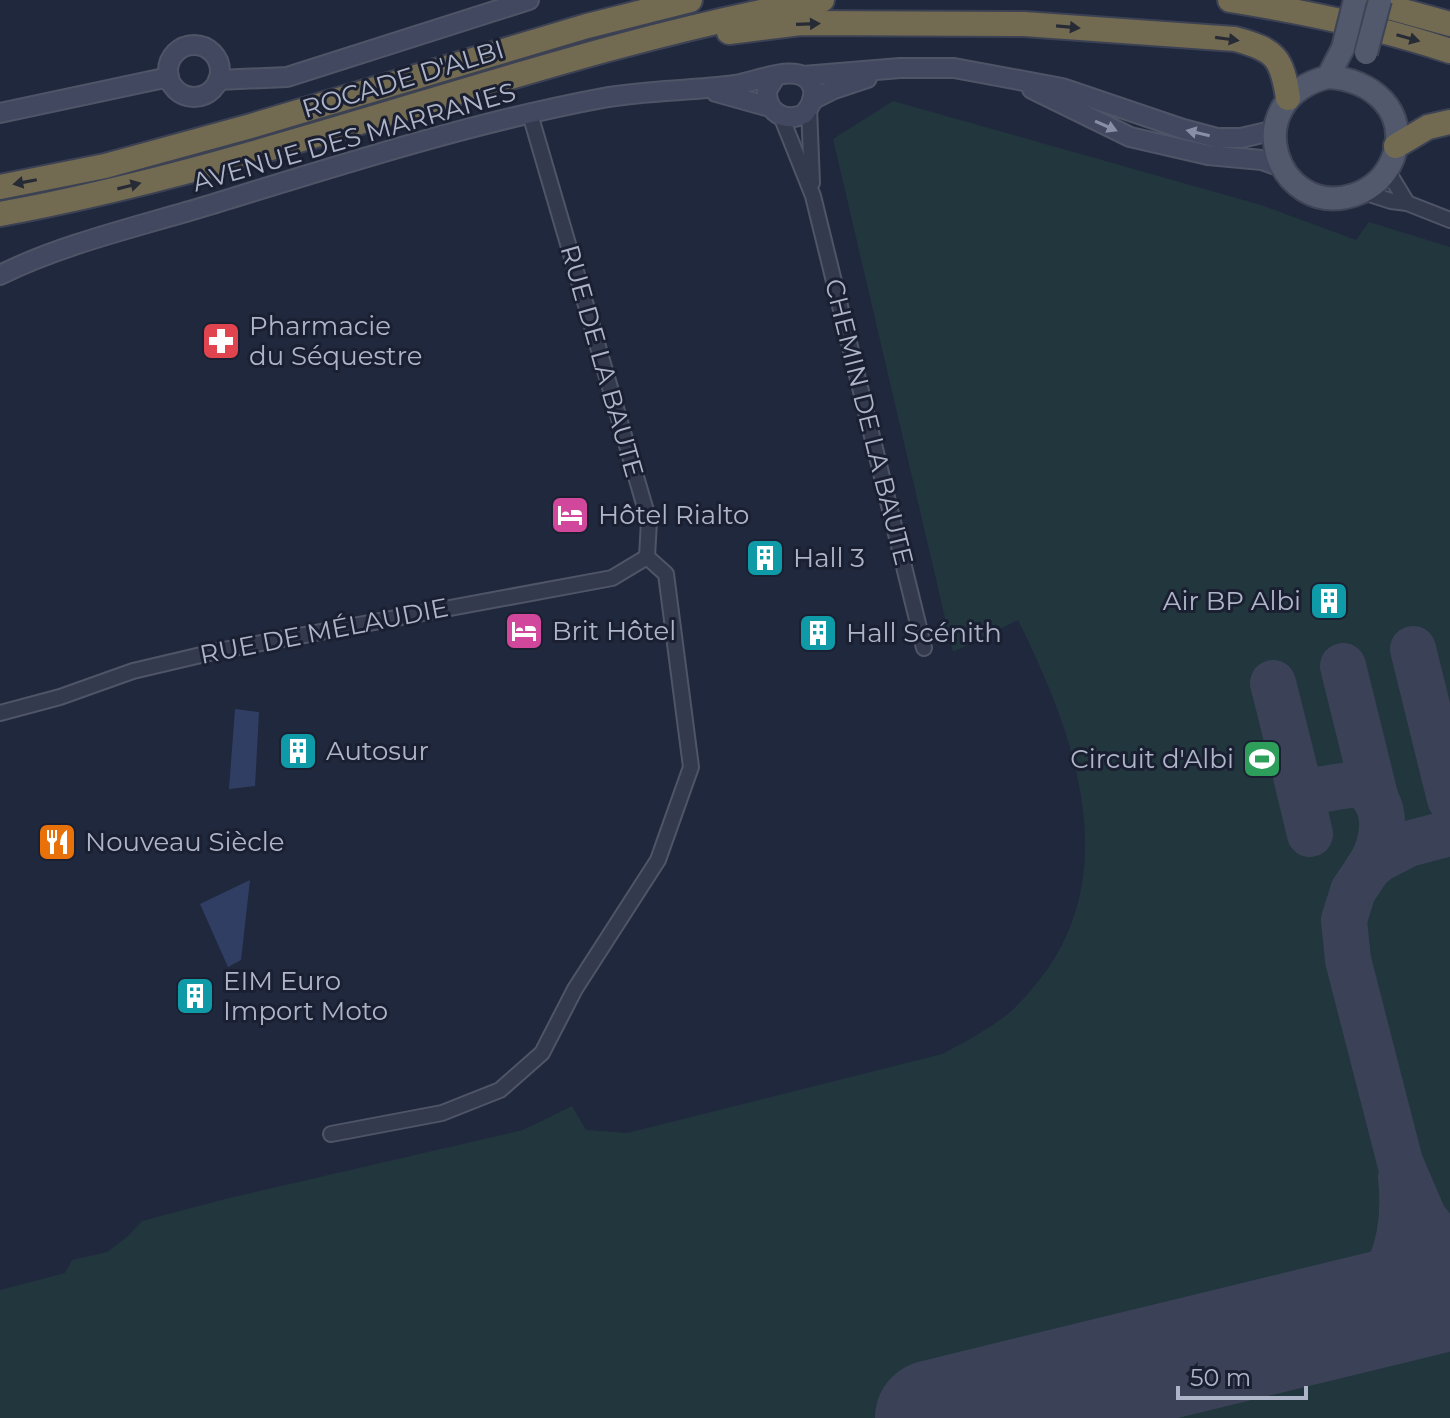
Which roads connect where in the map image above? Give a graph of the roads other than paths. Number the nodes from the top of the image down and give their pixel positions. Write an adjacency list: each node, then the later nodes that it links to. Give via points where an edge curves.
1 (529, 0): 18 (street, via 287,77)
2 (629, 0): 29 (highway)
3 (690, 0): 29 (highway, ROCADE D'ALBI)
4 (822, 0): 12 (highway, ROCADE D'ALBI, via 662,34)
5 (1230, 0): 10 (highway, one-way to 10, via 1311,13)
6 (1355, 0): 16 (main road, bridge, via 1343,48)
7 (1363, 0): 9 (highway)
8 (1380, 0): 19 (main road, bridge, via 1366,53)
9 (1450, 24)
10 (1450, 51)
11 (900, 68): 14 (street); 17 (street, via 954,68); 22 (street, via 834,89)
12 (511, 76): 21 (highway, one-way to 21, via 727,32 801,23 1024,24 1235,39 1261,46 1284,69); 36 (highway, ROCADE D'ALBI, one-way to 12, via 192,170)
13 (776, 76): 14 (street); 20 (street, AVENUE DES MARRANES); 23 (street, via 767,90)
14 (803, 76): 22 (street, via 812,86)
15 (169, 77): 18 (street, via 177,91 192,97 208,93); 18 (street, via 174,54 196,45 216,57); 24 (street)
16 (1328, 77): 19 (main road); 21 (main road)
17 (1012, 78): 27 (street, one-way to 17, via 1217,138 1062,88); 30 (street, one-way to 30, via 1130,137)
18 (218, 80)
19 (1369, 86): 28 (main road, via 1391,112)
20 (705, 89): 23 (street, AVENUE DES MARRANES); 25 (street, AVENUE DES MARRANES, via 653,90)
21 (1288, 98): 27 (main road)
22 (811, 104): 23 (street, via 796,117); 34 (street, CHEMIN DE LA BAUTE)
23 (775, 112): 34 (street, CHEMIN DE LA BAUTE)
24 (0, 113)
25 (530, 114): 38 (street, AVENUE DES MARRANES, via 331,168); 41 (street, RUE DE LA BAUTE, via 649,521)
26 (1450, 122): 28 (highway, via 1428,127)
27 (1275, 130): 30 (main road)
28 (1396, 146): 31 (main road)
29 (105, 166): 32 (highway, ROCADE D'ALBI, one-way to 32)
30 (1282, 167): 33 (main road, via 1293,182 1326,198)
31 (1387, 170): 33 (main road); 35 (street)
32 (0, 187)
33 (1363, 192): 35 (street)
34 (813, 196): 42 (street, CHEMIN DE LA BAUTE)
35 (1407, 203): 37 (street)
36 (0, 214)
37 (1450, 220)
38 (23, 264): 39 (street, AVENUE DES MARRANES); 40 (street, AVENUE DES MARRANES)
39 (0, 265)
40 (0, 275)
41 (647, 557): 43 (street, RUE DE MÉLAUDIE, via 612,578 218,651 133,671); 44 (street, via 666,574 691,767 658,860 575,989 542,1053 500,1090 442,1113)
42 (924, 648)
43 (0, 713)
44 (331, 1134)

